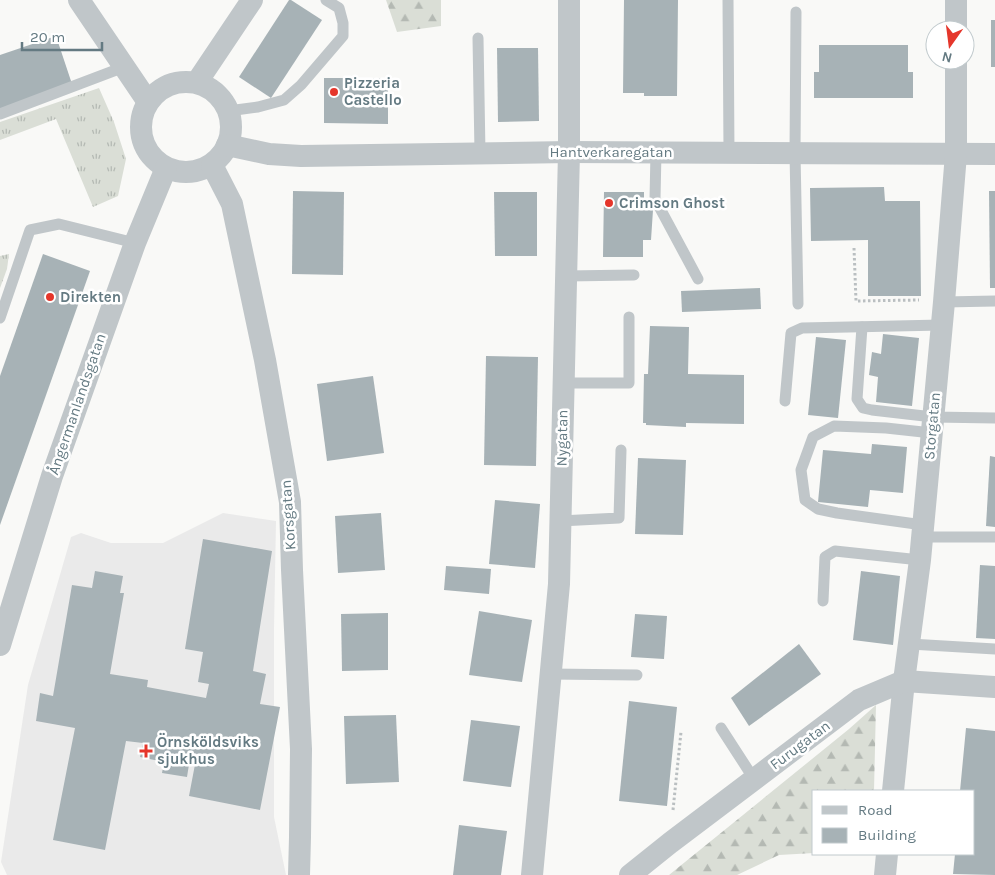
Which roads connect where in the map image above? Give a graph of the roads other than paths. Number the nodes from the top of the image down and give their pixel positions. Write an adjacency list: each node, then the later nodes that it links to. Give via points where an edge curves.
1 (79, 0): 10 (street)
2 (252, 0): 12 (street)
3 (326, 0): 14 (lane, via 339,8 343,36 301,86 284,100)
4 (569, 0): 18 (street, Nygatan)
5 (728, 0): 20 (lane)
6 (956, 0): 8 (street)
7 (796, 12): 21 (lane)
8 (956, 20)
9 (478, 38): 17 (lane)
10 (124, 67): 13 (street); 15 (lane)
11 (956, 70): 22 (street, Storgatan)
12 (197, 82): 13 (street, via 167,86); 14 (street, via 217,95)
13 (148, 102): 25 (street, via 142,115 145,145 151,156)
14 (228, 112): 16 (street, via 231,127)
15 (0, 114)
16 (227, 145): 17 (street, Hantverkaregatan, via 269,154 302,156); 24 (street)
17 (480, 152): 18 (street, Hantverkaregatan)
18 (568, 152): 19 (street, Hantverkaregatan); 28 (street, Nygatan)
19 (656, 152): 20 (street, Hantverkaregatan); 29 (lane, via 655,199)
20 (729, 152): 21 (street, Hantverkaregatan)
21 (795, 153): 22 (street, Hantverkaregatan); 32 (lane)
22 (956, 154): 23 (street, Hantverkaregatan); 30 (street, Storgatan)
23 (995, 154)
24 (212, 165): 25 (street, via 185,172); 59 (street, Korsgatan, via 232,204 265,360 290,502 301,749)
25 (166, 168): 26 (street, Ångermanlandsgatan)
26 (135, 242): 34 (lane, via 59,224 30,230); 47 (street, Ångermanlandsgatan)
27 (634, 275): 28 (lane)
28 (566, 276): 37 (street, Nygatan)
29 (698, 279)
30 (944, 299): 31 (lane); 35 (street, Storgatan)
31 (995, 301)
32 (798, 304)
33 (629, 317): 37 (lane, via 629,383)
34 (0, 318)
35 (942, 325): 36 (lane); 40 (street, Storgatan)
36 (862, 327): 38 (lane, via 802,328 792,333); 40 (lane, via 857,398 863,408)
37 (564, 383): 42 (street, Nygatan)
38 (785, 401)
39 (995, 418): 40 (lane)
40 (932, 425): 43 (street, Storgatan); 43 (lane, via 886,428 834,426 813,437 801,470 805,500 818,509)
41 (621, 450): 42 (lane, via 619,518)
42 (560, 521): 51 (street, Nygatan, via 559,584)
43 (923, 531): 44 (lane); 45 (street, Storgatan)
44 (995, 537)
45 (920, 560): 46 (lane, via 835,551 826,557); 48 (street, Storgatan)
46 (823, 601)
47 (6, 602): 49 (street, Ångermanlandsgatan)
48 (910, 644): 50 (lane); 53 (street, Storgatan)
49 (0, 645)
50 (995, 650)
51 (550, 674): 52 (lane); 60 (street, Nygatan)
52 (637, 674)
53 (904, 681): 54 (street, Furugatan); 56 (street, Furugatan, via 859,700); 57 (street, Storgatan)
54 (995, 687)
55 (721, 728): 56 (lane)
56 (754, 779): 61 (street, Furugatan)
57 (893, 790)
58 (887, 855): 62 (street)
59 (299, 875)
60 (532, 875)
61 (630, 875)
62 (885, 875)

